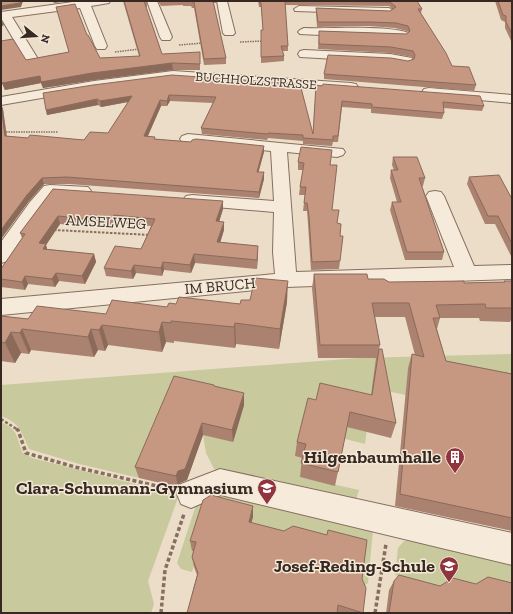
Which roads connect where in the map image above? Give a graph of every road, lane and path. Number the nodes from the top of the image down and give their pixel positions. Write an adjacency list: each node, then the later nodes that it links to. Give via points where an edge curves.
1 (105, 1): 4 (street)
2 (152, 1): 11 (street)
3 (222, 1): 9 (street)
4 (84, 3): 7 (street); 12 (street)
5 (298, 5): 6 (street); 8 (street)
6 (389, 11)
7 (3, 15): 14 (street)
8 (304, 32): 10 (street); 13 (street)
9 (229, 33)
10 (402, 35)
11 (166, 37)
12 (101, 46)
13 (304, 54): 15 (street); 16 (street)
14 (32, 59)
15 (407, 61)
16 (297, 82): 17 (street, BUCHHOLZSTRASSE); 20 (street, BUCHHOLZSTRASSE, via 173,75)
17 (366, 88)
18 (412, 91): 19 (street)
19 (512, 98)
20 (1, 101)
21 (1, 132): 22 (path)
22 (58, 132)
23 (188, 139): 24 (street)
24 (279, 147): 25 (street); 29 (street)
25 (337, 152)
26 (100, 192): 30 (street, via 50,190)
27 (435, 196): 34 (street)
28 (172, 198): 29 (street)
29 (283, 207): 35 (street)
30 (22, 227): 31 (path, AMSELWEG); 32 (street)
31 (155, 235)
32 (1, 256)
33 (512, 272): 34 (street, IM BRUCH)
34 (466, 273): 35 (street, IM BRUCH)
35 (286, 280): 36 (street, IM BRUCH)
36 (1, 307)
37 (1, 419): 38 (path, via 18,430 26,453)
38 (191, 494): 39 (street, via 220,482); 41 (path, via 165,570)
39 (390, 522): 40 (street); 42 (path)
40 (512, 549)
41 (161, 613)
42 (374, 613)

